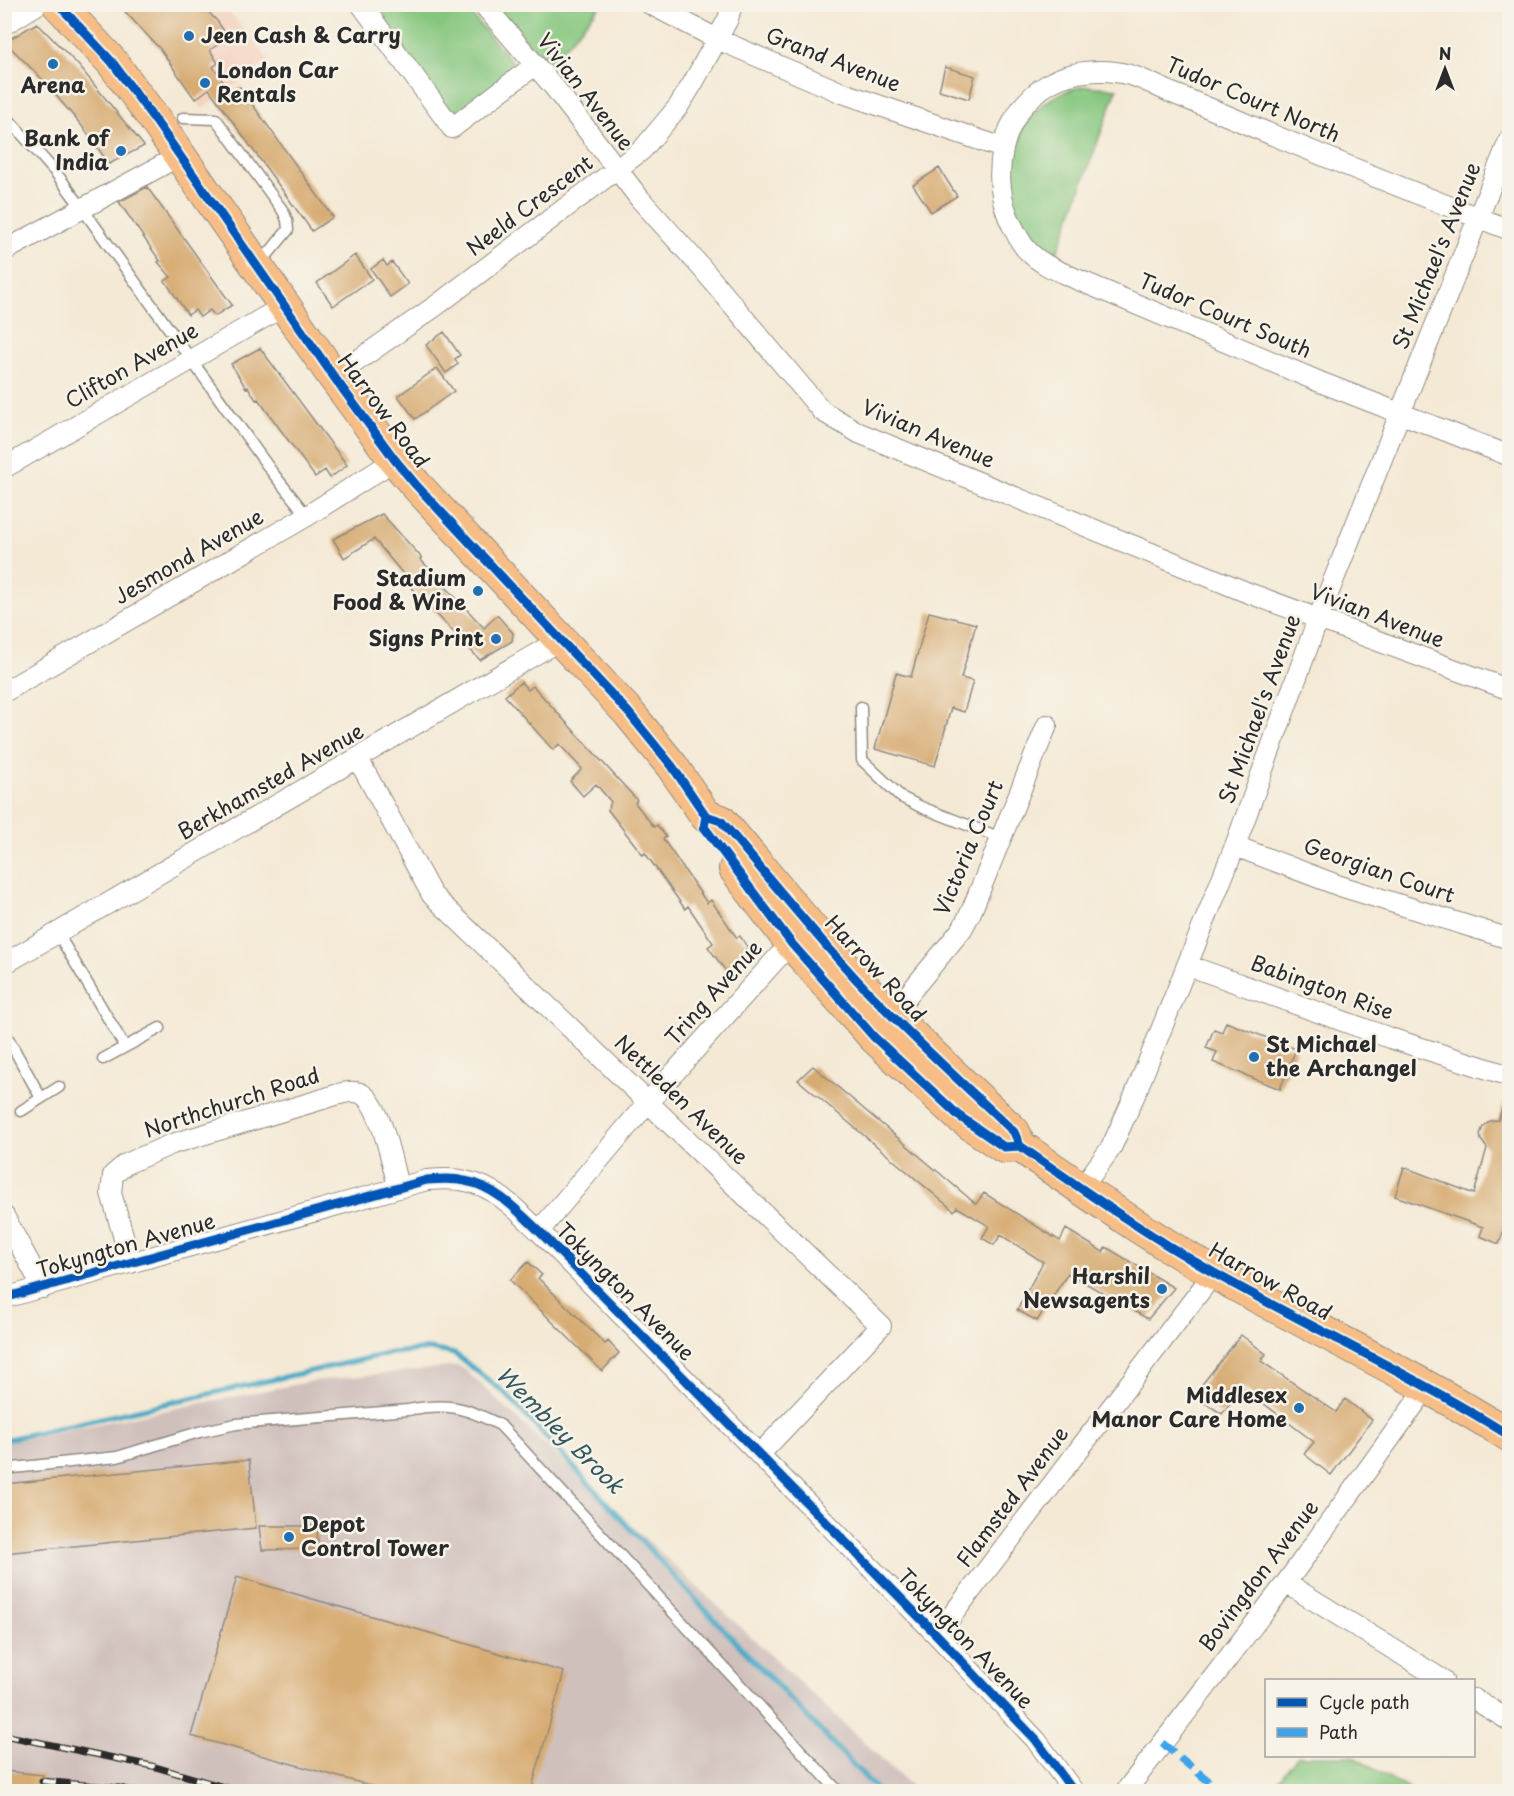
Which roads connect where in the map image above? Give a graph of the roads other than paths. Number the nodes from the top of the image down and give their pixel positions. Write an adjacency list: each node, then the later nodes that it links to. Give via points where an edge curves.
1 (38, 4): 7 (street)
2 (58, 4): 14 (main road, Harrow Road, via 112,62)
3 (362, 4): 9 (street, via 452,128)
4 (483, 4): 9 (street, Vivian Avenue)
5 (650, 4): 8 (street, Grand Avenue)
6 (732, 4): 8 (street, Neeld Crescent)
7 (4, 25)
8 (717, 39): 13 (street, Grand Avenue, via 840,92); 15 (street, Neeld Crescent, via 678,107 642,150)
9 (536, 65): 15 (street, Vivian Avenue)
10 (4, 114): 16 (lane)
11 (183, 118): 20 (lane, via 216,119 283,211 288,230)
12 (1509, 138): 17 (street, St Michael's Avenue)
13 (1003, 148): 17 (street, Tudor Court North, via 1015,118 1050,83 1097,71 1130,75); 24 (street, Tudor Court South, via 1001,199 1007,217 1032,255 1084,283)
14 (181, 155): 16 (street); 20 (main road, Harrow Road)
15 (617, 171): 23 (street, Neeld Crescent); 29 (street, Vivian Avenue, via 822,411 859,432)
16 (82, 208): 19 (street); 22 (lane)
17 (1478, 218): 18 (street, Tudor Court North); 24 (street, St Michael's Avenue)
18 (1509, 230)
19 (4, 251)
20 (257, 267): 21 (main road, Harrow Road)
21 (284, 306): 22 (street, Clifton Avenue); 23 (main road, Harrow Road)
22 (190, 359): 27 (street, Clifton Avenue); 28 (lane)
23 (334, 377): 26 (main road, Harrow Road)
24 (1401, 412): 25 (street, Tudor Court South); 29 (street, St Michael's Avenue)
25 (1509, 456)
26 (395, 460): 28 (street, Jesmond Avenue); 30 (main road, Harrow Road)
27 (4, 468)
28 (307, 516): 32 (street, Jesmond Avenue)
29 (1318, 619): 31 (street, Vivian Avenue); 37 (street, St Michael's Avenue)
30 (560, 640): 35 (street, Berkhamsted Avenue); 39 (main road, Harrow Road, via 672,766 706,816 704,827)
31 (1509, 690)
32 (4, 692)
33 (861, 707): 36 (lane, via 862,760 902,797)
34 (1047, 724): 36 (street, Victoria Court)
35 (358, 759): 38 (street, Berkhamsted Avenue); 51 (street, Nettleden Avenue, via 432,895)
36 (1001, 838): 43 (street, Victoria Court, via 962,929)
37 (1235, 846): 40 (street, Georgian Court, via 1340,886); 42 (street, St Michael's Avenue)
38 (58, 934): 41 (street, Berkhamsted Avenue); 46 (lane)
39 (800, 935): 43 (main road, Harrow Road); 51 (street, Tring Avenue)
40 (1509, 939)
41 (4, 964)
42 (1187, 965): 48 (street, Babington Rise); 54 (street, St Michael's Avenue, via 1111,1148)
43 (883, 1026): 54 (main road, Harrow Road, via 959,1116 1004,1147 1020,1146)
44 (160, 1028): 46 (lane)
45 (4, 1031): 50 (lane)
46 (125, 1047): 47 (lane)
47 (103, 1059)
48 (1509, 1076)
49 (60, 1087): 50 (lane)
50 (41, 1098): 52 (lane)
51 (648, 1102): 56 (street, Tring Avenue); 63 (street, Nettleden Avenue, via 881,1326)
52 (21, 1111)
53 (398, 1186): 56 (street, Tokyngton Avenue, via 427,1179 467,1181 508,1202); 57 (street, Tokyngton Avenue); 57 (street, Northchurch Road, via 372,1104 361,1094 348,1092 323,1099 172,1144 126,1164 112,1175 111,1193)
54 (1082, 1189): 58 (main road, Harrow Road)
55 (4, 1216): 59 (street)
56 (539, 1231): 63 (street, Tokyngton Avenue)
57 (131, 1263): 59 (street, Tokyngton Avenue)
58 (1214, 1273): 61 (main road, Harrow Road); 66 (street, Flamsted Avenue)
59 (43, 1288): 60 (street, Tokyngton Avenue)
60 (4, 1298)
61 (1427, 1387): 62 (main road, Harrow Road); 65 (street, Bovingdon Avenue)
62 (1509, 1437)
63 (760, 1454): 66 (street, Tokyngton Avenue)
64 (4, 1469): 70 (lane, via 117,1457 236,1424 434,1405 464,1409 500,1425)
65 (1286, 1583): 67 (street); 72 (street, Bovingdon Avenue)
66 (937, 1635): 71 (street, Tokyngton Avenue, via 1036,1740)
67 (1441, 1679)
68 (1475, 1700): 69 (street)
69 (1509, 1721)
70 (839, 1791)
71 (1074, 1791)
72 (1125, 1791)

